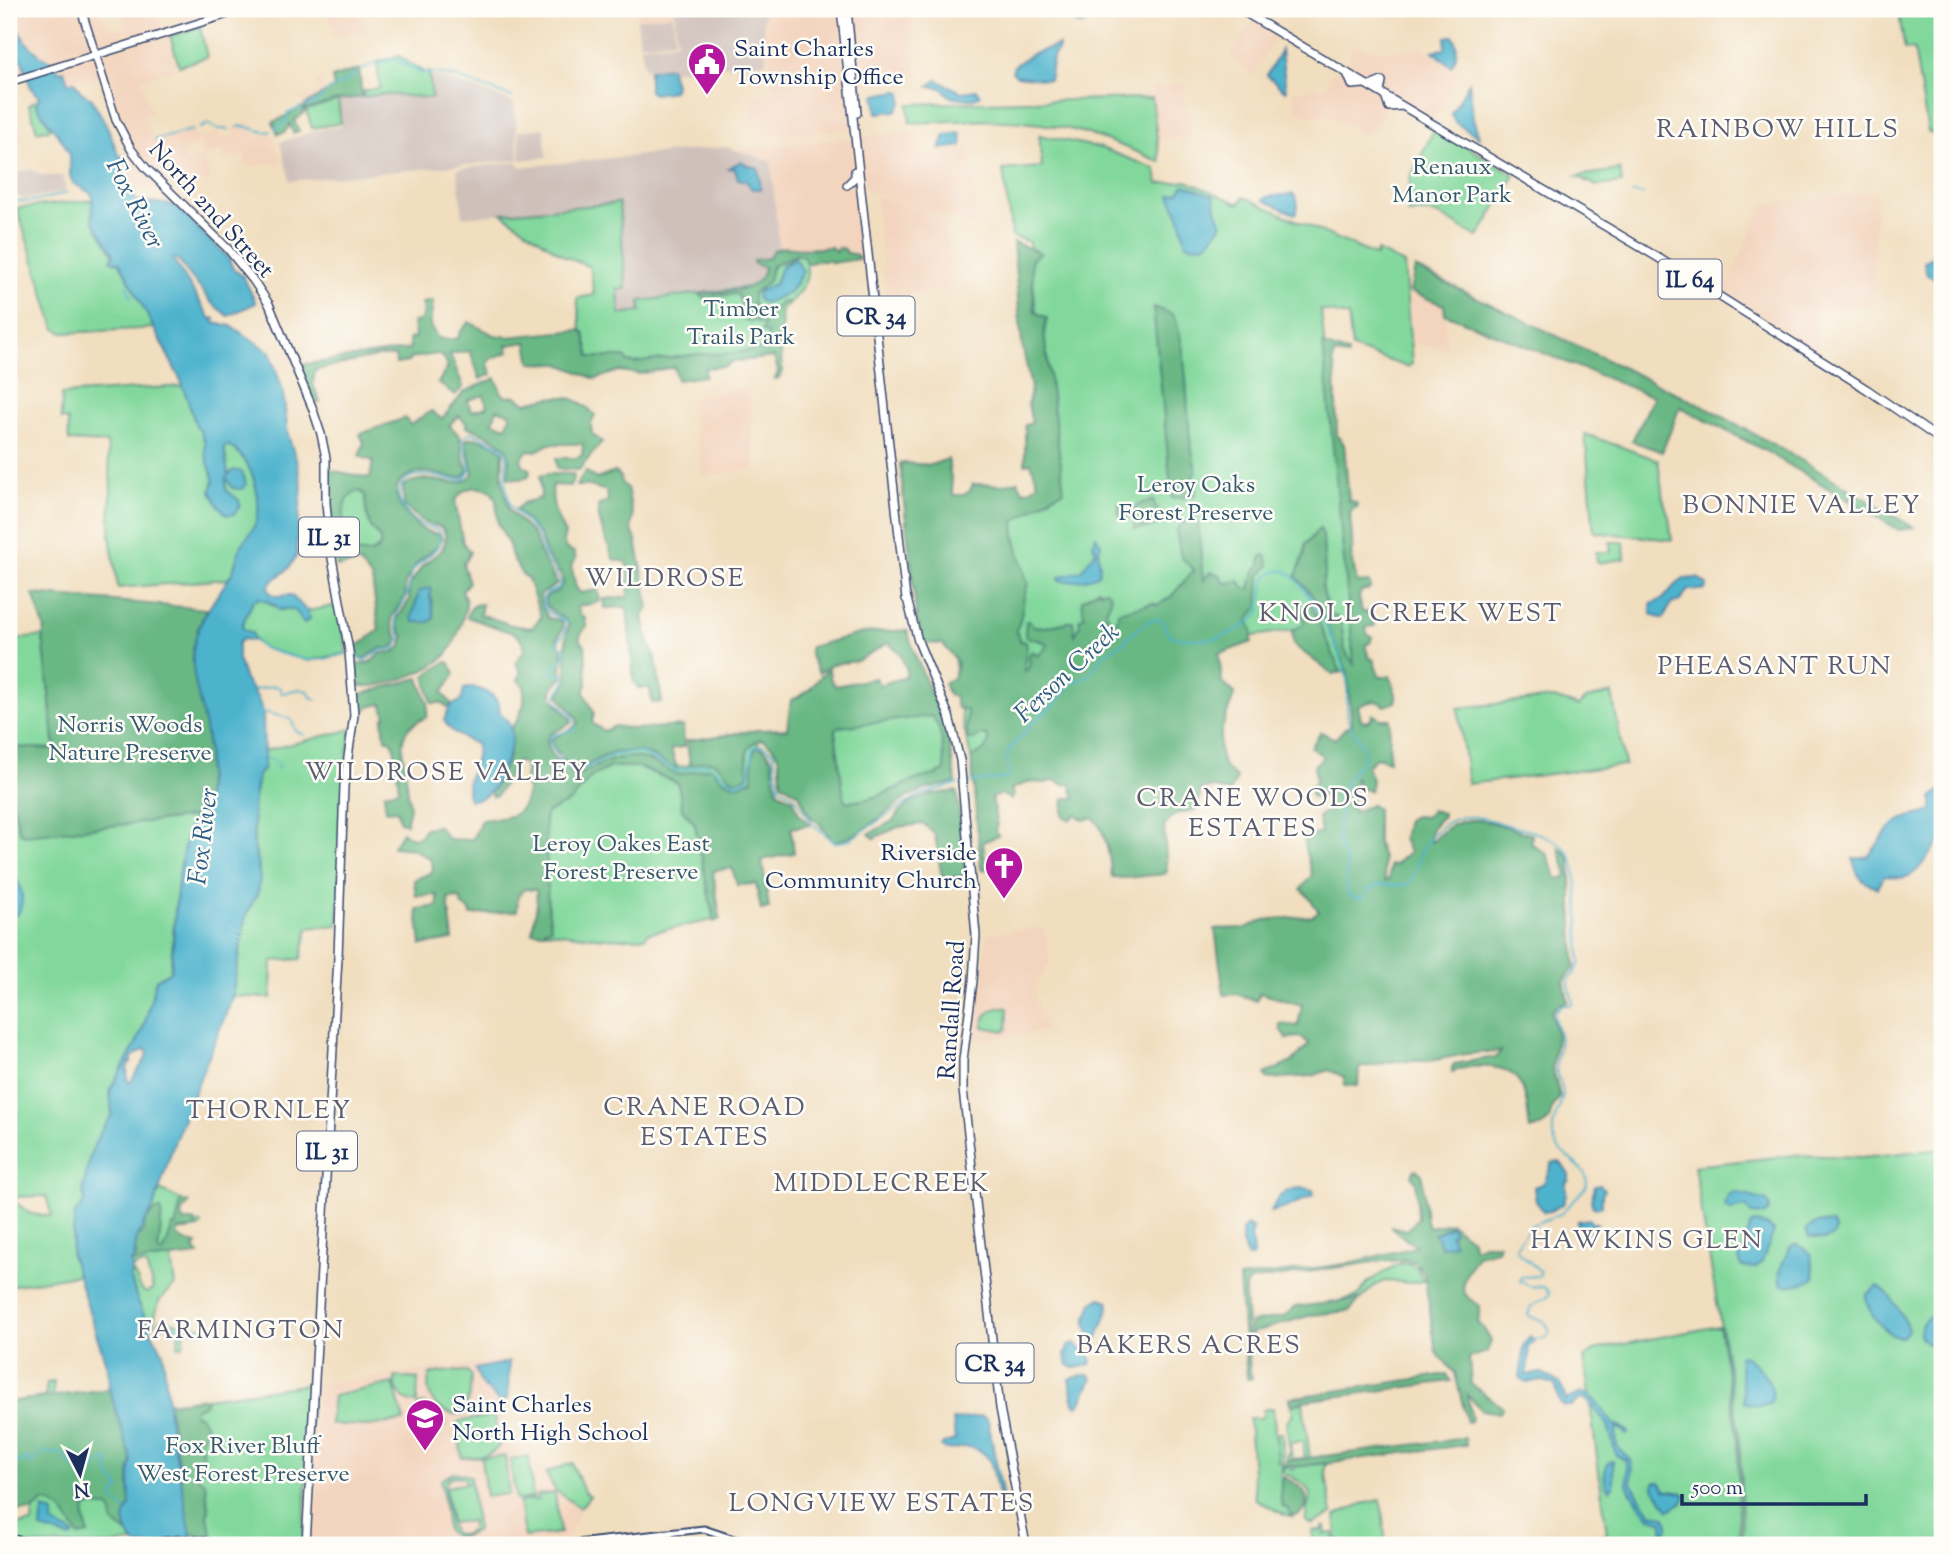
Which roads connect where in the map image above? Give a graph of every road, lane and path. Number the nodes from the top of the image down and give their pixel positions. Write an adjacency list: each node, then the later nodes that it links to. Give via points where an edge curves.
1 (81, 9): 6 (main road, IL 31)
2 (244, 9): 6 (main road)
3 (841, 9): 8 (main road, CR 34)
4 (847, 9): 11 (main road, CR 34)
5 (1239, 9): 13 (main road, IL 64, via 1346,72 1352,85 1382,81 1389,107 1403,106 1739,308)
6 (95, 54): 7 (main road); 18 (main road, North 2nd Street / IL 31, via 116,120 131,149 228,249 269,304 324,444 330,547 349,655 354,715 344,786)
7 (9, 82)
8 (856, 146): 9 (main road, via 855,177); 12 (main road, CR 34)
9 (847, 185)
10 (870, 200): 11 (main road, CR 34)
11 (867, 222): 12 (main road, CR 34)
12 (868, 243): 21 (main road, Randall Road / CR 34, via 912,635 946,716 959,769 976,935 963,1090 1000,1408)
13 (1942, 441)
14 (9, 1538): 15 (main road)
15 (43, 1545)
16 (134, 1545): 17 (main road, via 185,1538)
17 (217, 1545)
18 (306, 1545)
19 (558, 1545): 20 (main road, via 704,1529)
20 (752, 1545)
21 (1026, 1545)

